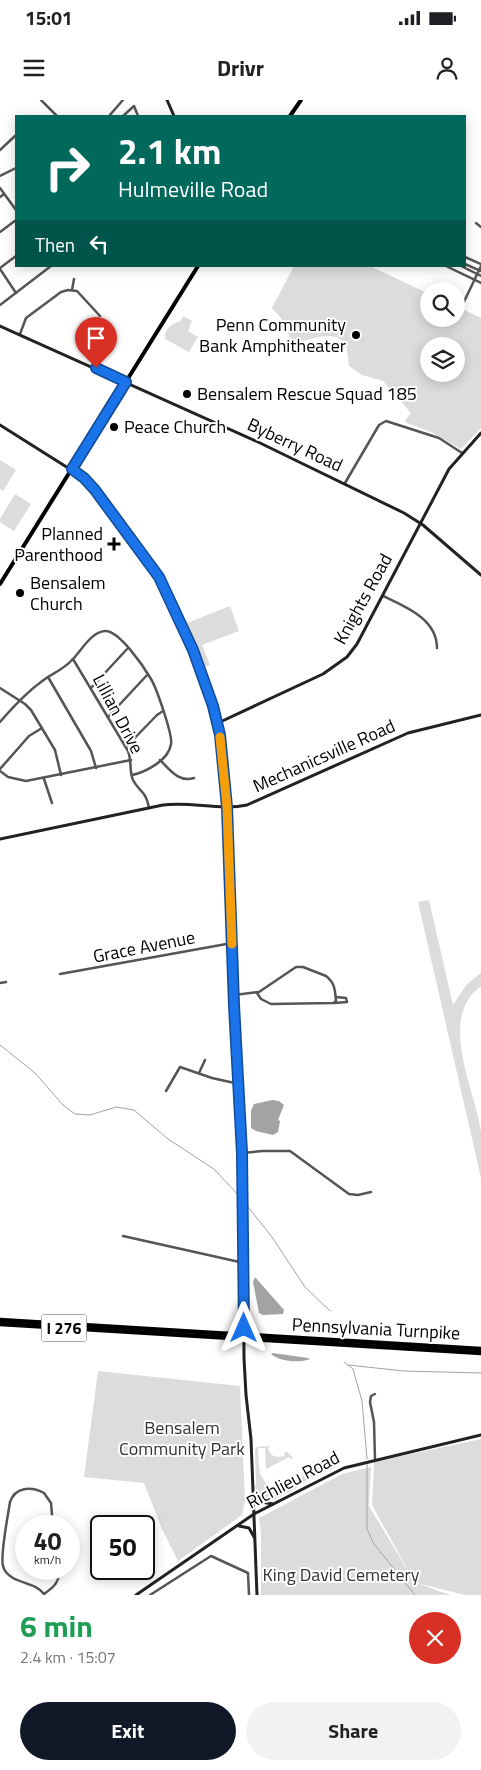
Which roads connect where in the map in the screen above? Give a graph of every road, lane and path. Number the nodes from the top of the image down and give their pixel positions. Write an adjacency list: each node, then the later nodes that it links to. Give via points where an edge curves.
1 (41, 100): 5 (street)
2 (124, 100): 6 (street)
3 (167, 100): 9 (main road)
4 (300, 100): 10 (main road)
5 (56, 115)
6 (109, 115)
7 (124, 115): 8 (street, via 134,106)
8 (138, 115)
9 (174, 115)
10 (291, 115)
11 (15, 136): 12 (street)
12 (0, 150)
13 (15, 168): 14 (street)
14 (0, 176)
15 (0, 188): 16 (street)
16 (4, 194): 17 (street); 18 (street)
17 (0, 197)
18 (15, 209)
19 (15, 221): 22 (street)
20 (476, 222): 21 (street)
21 (481, 226)
22 (0, 232)
23 (15, 257): 31 (street)
24 (466, 258): 26 (street)
25 (466, 265): 32 (street)
26 (481, 265): 32 (street)
27 (50, 267): 38 (street)
28 (197, 267): 44 (main road)
29 (448, 267): 35 (street)
30 (464, 267): 32 (street)
31 (0, 268): 38 (street)
32 (479, 272): 33 (street); 35 (street)
33 (481, 276)
34 (74, 279): 37 (street)
35 (474, 280): 36 (street); 39 (street)
36 (481, 283)
37 (72, 290): 41 (street, via 77,291); 43 (street, via 61,292 26,318)
38 (16, 292): 40 (street)
39 (465, 300)
40 (0, 305)
41 (100, 316)
42 (0, 326): 43 (main road, Byberry Road)
43 (20, 334): 44 (main road, Byberry Road)
44 (126, 382): 48 (main road); 49 (main road, Byberry Road)
45 (0, 425): 48 (main road)
46 (481, 433): 47 (main road, Knights Road)
47 (462, 453): 49 (street, via 439,438 386,420 379,425); 50 (main road, Knights Road, via 449,469)
48 (72, 469): 52 (main road); 66 (main road, via 95,490 159,577 193,650)
49 (344, 483): 50 (main road, Byberry Road)
50 (420, 523): 51 (main road, Byberry Road); 53 (main road, Knights Road)
51 (481, 575)
52 (0, 584)
53 (382, 595): 55 (street, via 414,611 428,624 437,640); 66 (main road, Knights Road, via 357,644 337,666)
54 (128, 648): 56 (street, via 114,633 102,631); 57 (street); 60 (street)
55 (437, 648)
56 (73, 659): 58 (street); 60 (street, Lillian Drive)
57 (148, 674): 62 (street); 64 (street)
58 (48, 677): 61 (street); 71 (street, via 91,751)
59 (0, 688): 61 (street)
60 (91, 688): 64 (street, Lillian Drive)
61 (20, 701): 65 (street); 67 (street, via 31,710)
62 (163, 711): 68 (street); 70 (street, via 172,742)
63 (481, 715): 78 (main road, Mechanicsville Road, via 408,733 249,805)
64 (108, 717): 68 (street, Lillian Drive)
65 (0, 722)
66 (218, 723): 78 (main road)
67 (42, 728): 72 (street, via 29,736); 73 (street, via 55,750)
68 (126, 747): 69 (street, Lillian Drive)
69 (131, 760): 71 (street); 74 (street, Lillian Drive)
70 (160, 760): 74 (street, via 146,772); 75 (street, via 181,778)
71 (96, 768): 73 (street)
72 (0, 770): 76 (street, via 8,777 26,782)
73 (61, 775): 76 (street)
74 (132, 776): 79 (street, Lillian Drive, via 146,796)
75 (194, 778)
76 (44, 779): 77 (street)
77 (52, 804)
78 (227, 807): 79 (main road, Mechanicsville Road, via 174,804); 81 (main road)
79 (149, 808): 80 (main road, Mechanicsville Road)
80 (0, 839)
81 (232, 943): 82 (street, Grace Avenue); 86 (main road)
82 (60, 974)
83 (6, 982): 84 (street)
84 (0, 983)
85 (257, 993): 86 (street); 87 (street, via 290,970 300,967 330,978); 88 (street, via 271,1004)
86 (234, 995): 91 (main road)
87 (336, 997): 88 (street); 88 (street, via 346,998 347,1002)
88 (334, 1003)
89 (205, 1060): 90 (street)
90 (199, 1073): 91 (street); 92 (street, via 180,1067)
91 (238, 1084): 93 (main road)
92 (166, 1091)
93 (242, 1153): 94 (street, via 288,1151 349,1194); 96 (main road)
94 (371, 1192)
95 (123, 1236): 96 (street)
96 (244, 1263): 104 (main road, via 244,1358)
97 (0, 1320): 99 (highway, Pennsylvania Turnpike / I 276)
98 (0, 1324): 100 (highway, Pennsylvania Turnpike / I 276)
99 (481, 1349)
100 (481, 1353)
101 (375, 1394): 103 (street, via 370,1402)
102 (481, 1434): 103 (main road, Richlieu Road)
103 (375, 1459): 105 (main road, Richlieu Road, via 344,1468)
104 (253, 1488): 105 (main road, via 261,1502); 106 (main road)
105 (274, 1504): 106 (main road, Richlieu Road)
106 (254, 1514): 108 (main road, Richlieu Road); 109 (main road)
107 (52, 1515): 110 (street, via 51,1503 44,1493 25,1489 12,1496 2,1558 3,1568)
108 (238, 1526): 109 (main road, via 249,1528); 113 (main road, Richlieu Road)
109 (256, 1541): 119 (main road)
110 (15, 1578)
111 (20, 1580): 115 (street)
112 (57, 1580): 115 (street, via 54,1587)
113 (159, 1580): 114 (street); 116 (main road, Richlieu Road)
114 (163, 1586): 117 (street); 118 (street, via 211,1556 248,1573)
115 (44, 1594)
116 (136, 1595)
117 (150, 1595)
118 (249, 1595)
119 (257, 1595)

